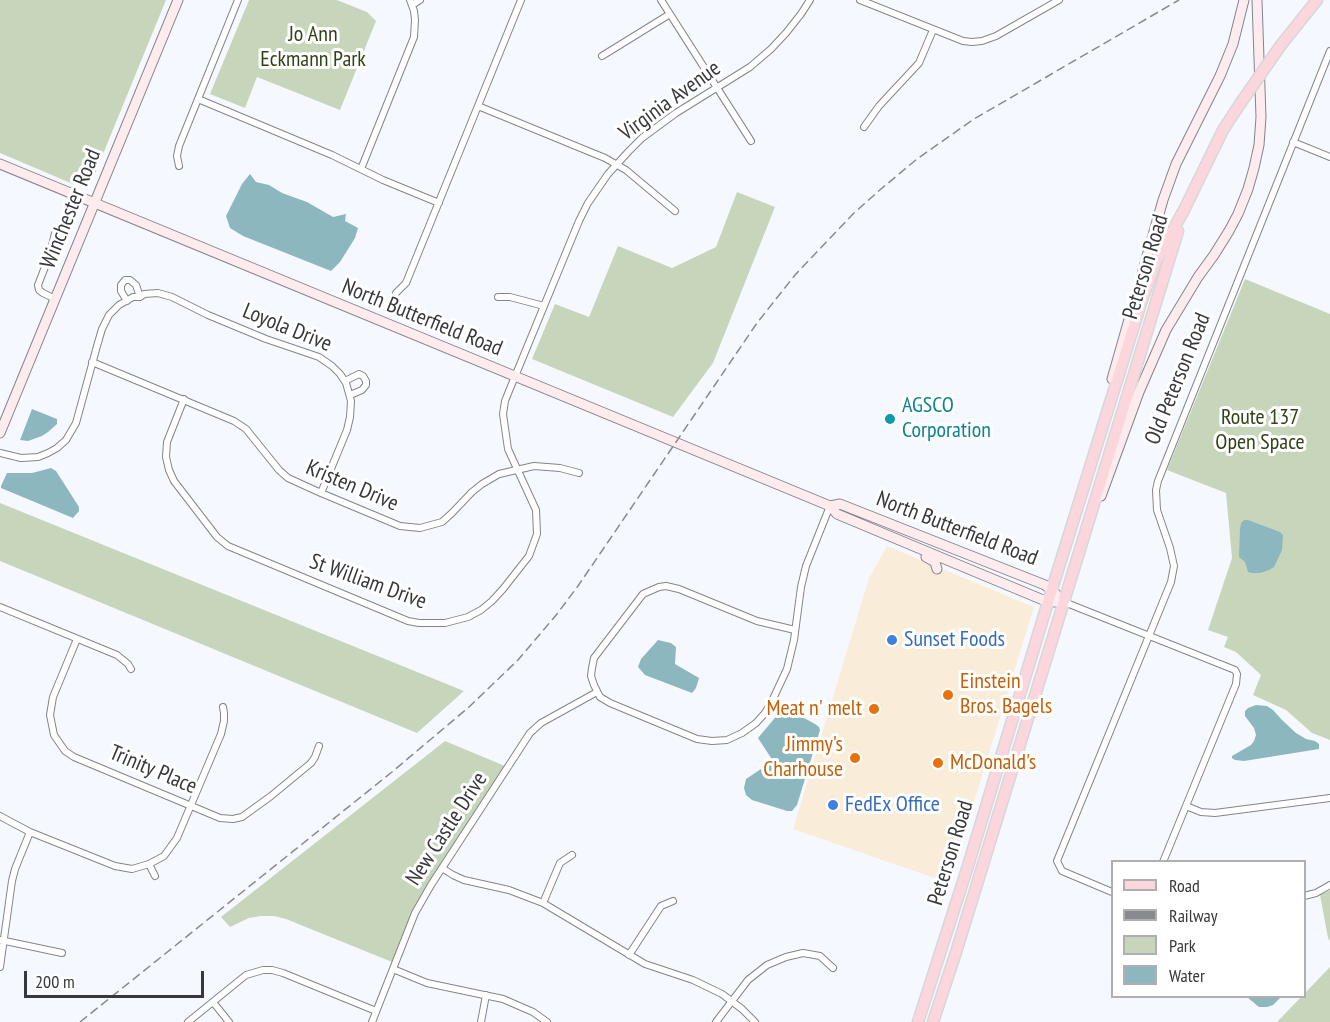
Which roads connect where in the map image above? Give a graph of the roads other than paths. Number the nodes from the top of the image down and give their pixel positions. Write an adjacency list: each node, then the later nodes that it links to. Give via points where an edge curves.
1 (178, 0): 29 (main road, Winchester Road)
2 (238, 0): 18 (street)
3 (420, 0): 12 (street)
4 (521, 0): 19 (street)
5 (661, 0): 13 (street)
6 (810, 0): 17 (street, Virginia Avenue, via 771,49)
7 (860, 0): 14 (street)
8 (1059, 0): 14 (street, via 982,41 963,41)
9 (1244, 0): 46 (main road, Peterson Road, via 1233,44 1163,200)
10 (1257, 0): 51 (main road, Peterson Road, via 1261,117 1259,145 1248,189 1229,231 1166,330)
11 (1317, 0): 30 (main road, bridge, via 1223,130)
12 (411, 2): 27 (street, via 414,38)
13 (670, 14): 16 (street); 17 (street)
14 (933, 30): 20 (street, via 919,63)
15 (1330, 51): 22 (street)
16 (602, 56)
17 (717, 88): 21 (street); 25 (street, Virginia Avenue, via 642,138)
18 (198, 99): 26 (street, via 179,146); 27 (street)
19 (478, 106): 25 (street); 28 (street)
20 (864, 127)
21 (751, 141)
22 (1293, 142): 23 (street); 59 (street, Old Peterson Road, via 1158,481 1157,510 1174,566)
23 (1330, 157)
24 (0, 164): 29 (main road, North Butterfield Road)
25 (617, 164): 31 (street); 36 (street, Virginia Avenue, via 584,212)
26 (179, 166)
27 (361, 169): 28 (street)
28 (439, 203): 33 (street, via 406,283)
29 (94, 204): 35 (main road, Winchester Road); 38 (main road, North Butterfield Road)
30 (1184, 210): 46 (main road, Peterson Road, via 1157,259 1142,300); 51 (main road, Peterson Road)
31 (675, 211)
32 (55, 233): 35 (street, via 38,285 43,294)
33 (396, 293)
34 (498, 297): 36 (street)
35 (55, 299): 42 (main road, Winchester Road)
36 (544, 306): 38 (street, Virginia Avenue)
37 (92, 362): 39 (street, Loyola Drive, via 114,309 133,298 158,293 237,328 319,357); 41 (street, Kristen Drive); 43 (street, via 76,423 66,440 38,457)
38 (515, 378): 44 (street, St William Drive, via 503,414 508,449); 48 (main road, North Butterfield Road)
39 (345, 381): 40 (street, Loyola Drive); 40 (street, via 359,374 366,381 362,390)
40 (350, 395): 47 (street, Loyola Drive, via 347,430)
41 (184, 399): 44 (street, St William Drive, via 167,442 169,470 220,541 408,621 445,623 468,617 492,601 529,556 538,523); 47 (street, Kristen Drive, via 242,426 288,478)
42 (0, 433)
43 (0, 453)
44 (517, 469): 45 (street, Kristen Drive, via 545,466); 47 (street, Kristen Drive, via 482,484 442,522 420,528 400,526)
45 (579, 473)
46 (1084, 488): 54 (main road, Peterson Road)
47 (321, 493)
48 (830, 506): 49 (main road, North Butterfield Road, via 837,514); 50 (main road, North Butterfield Road, via 840,504); 58 (street, via 803,576)
49 (876, 531): 52 (main road, North Butterfield Road); 53 (main road, via 935,562)
50 (933, 540): 52 (main road); 54 (main road, North Butterfield Road)
51 (1082, 546): 56 (main road, Peterson Road)
52 (947, 560): 55 (main road, North Butterfield Road)
53 (938, 568)
54 (1052, 590): 55 (main road, Peterson Road); 56 (main road, North Butterfield Road)
55 (1048, 602): 56 (main road, North Butterfield Road); 97 (main road, Peterson Road)
56 (1064, 602): 59 (street, North Butterfield Road); 98 (main road, Peterson Road)
57 (0, 607): 60 (street)
58 (795, 630): 62 (street, via 757,621 679,589 659,587 643,594 594,658 591,676); 62 (street, via 787,669 765,713 727,740 697,739 610,703)
59 (1149, 635): 67 (street, North Butterfield Road, via 1237,674); 76 (street, Old Peterson Road, via 1057,861 1062,871)
60 (77, 639): 61 (street, via 117,655); 66 (street, Trinity Place, via 51,702 50,721 59,743 74,757)
61 (131, 669)
62 (597, 692): 73 (street, New Castle Drive, via 530,733)
63 (223, 707): 66 (street, via 221,734)
64 (319, 746): 66 (street, Trinity Place, via 311,763 242,817 220,818)
65 (1330, 798): 67 (street, via 1215,813)
66 (191, 806): 72 (street, via 174,843 164,856)
67 (1186, 806): 71 (street)
68 (0, 816): 69 (street)
69 (30, 831): 72 (street, via 115,866 132,869); 80 (street, via 15,869)
70 (572, 855): 79 (street, via 560,863)
71 (1163, 860)
72 (149, 864): 74 (street)
73 (442, 868): 79 (street, via 464,880); 85 (street, New Castle Drive, via 415,913)
74 (155, 876)
75 (1330, 885): 77 (street)
76 (1111, 891)
77 (1306, 896)
78 (673, 901): 82 (street, via 661,906)
79 (543, 903): 82 (street)
80 (2, 940): 81 (street); 83 (street)
81 (62, 953)
82 (629, 955): 87 (street, via 710,987)
83 (0, 968)
84 (833, 968): 87 (street, via 815,954 786,957 757,971)
85 (393, 969): 86 (street, via 427,983); 89 (street, New Castle Drive)
86 (486, 995): 93 (street); 94 (street, via 520,1005)
87 (731, 1001): 95 (street); 96 (street)
88 (213, 1002): 89 (street, via 246,975 272,970); 90 (street); 91 (street)
89 (376, 1011): 92 (street, New Castle Drive)
90 (188, 1022)
91 (230, 1022)
92 (372, 1022)
93 (481, 1022)
94 (547, 1022)
95 (716, 1022)
96 (755, 1022)
97 (918, 1022)
98 (933, 1022)

